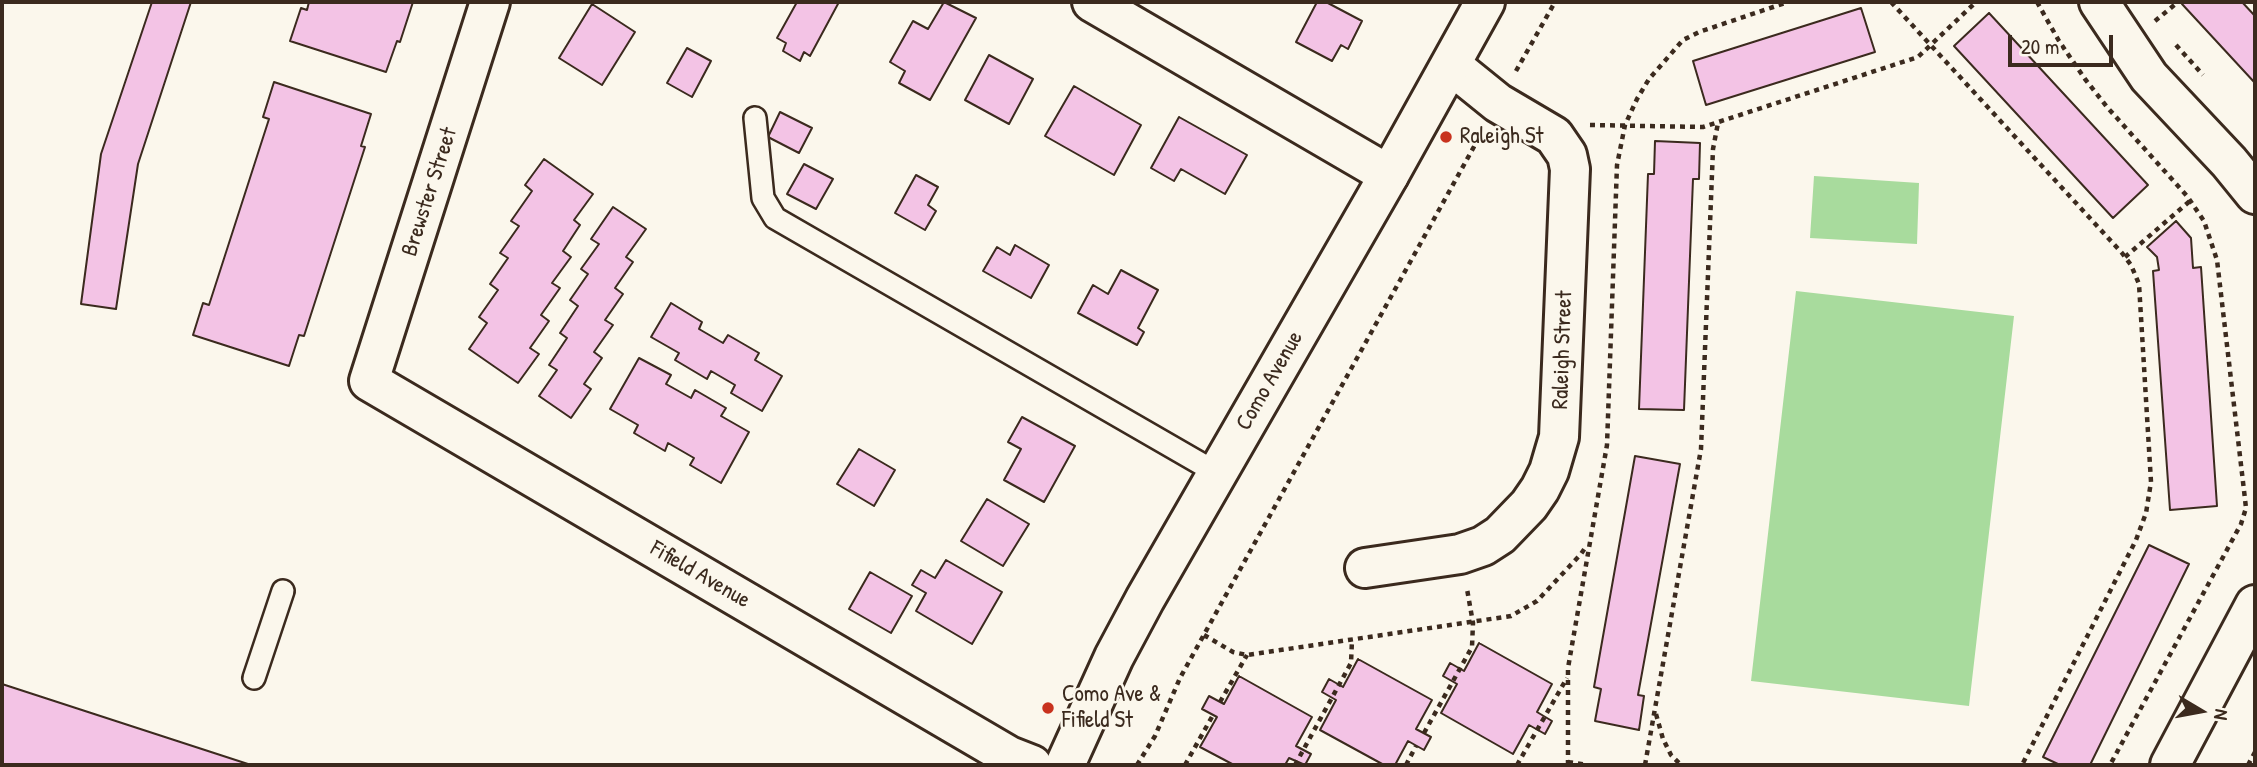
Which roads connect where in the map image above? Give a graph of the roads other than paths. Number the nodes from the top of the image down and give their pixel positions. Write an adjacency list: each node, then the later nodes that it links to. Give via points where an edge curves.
1 (490, 2): 9 (street, Brewster Street)
2 (1092, 2): 7 (street)
3 (1485, 2): 5 (street, Como Avenue)
4 (2099, 2): 8 (street, via 2149,77)
5 (1451, 65): 7 (street, Como Avenue); 11 (street, Raleigh Street, via 1498,103 1554,136 1567,155 1559,437 1549,471 1529,505 1500,535 1460,554)
6 (755, 118): 10 (lane, via 763,198 775,218)
7 (1389, 175): 10 (street, Como Avenue)
8 (2255, 194)
9 (369, 381): 15 (street, Fifield Avenue, via 1009,756)
10 (1217, 473): 16 (street, Como Avenue, via 1114,657)
11 (1365, 568)
12 (283, 591): 14 (lane)
13 (2255, 605): 17 (street)
14 (254, 678)
15 (1032, 765)
16 (1065, 765)
17 (2170, 765)

